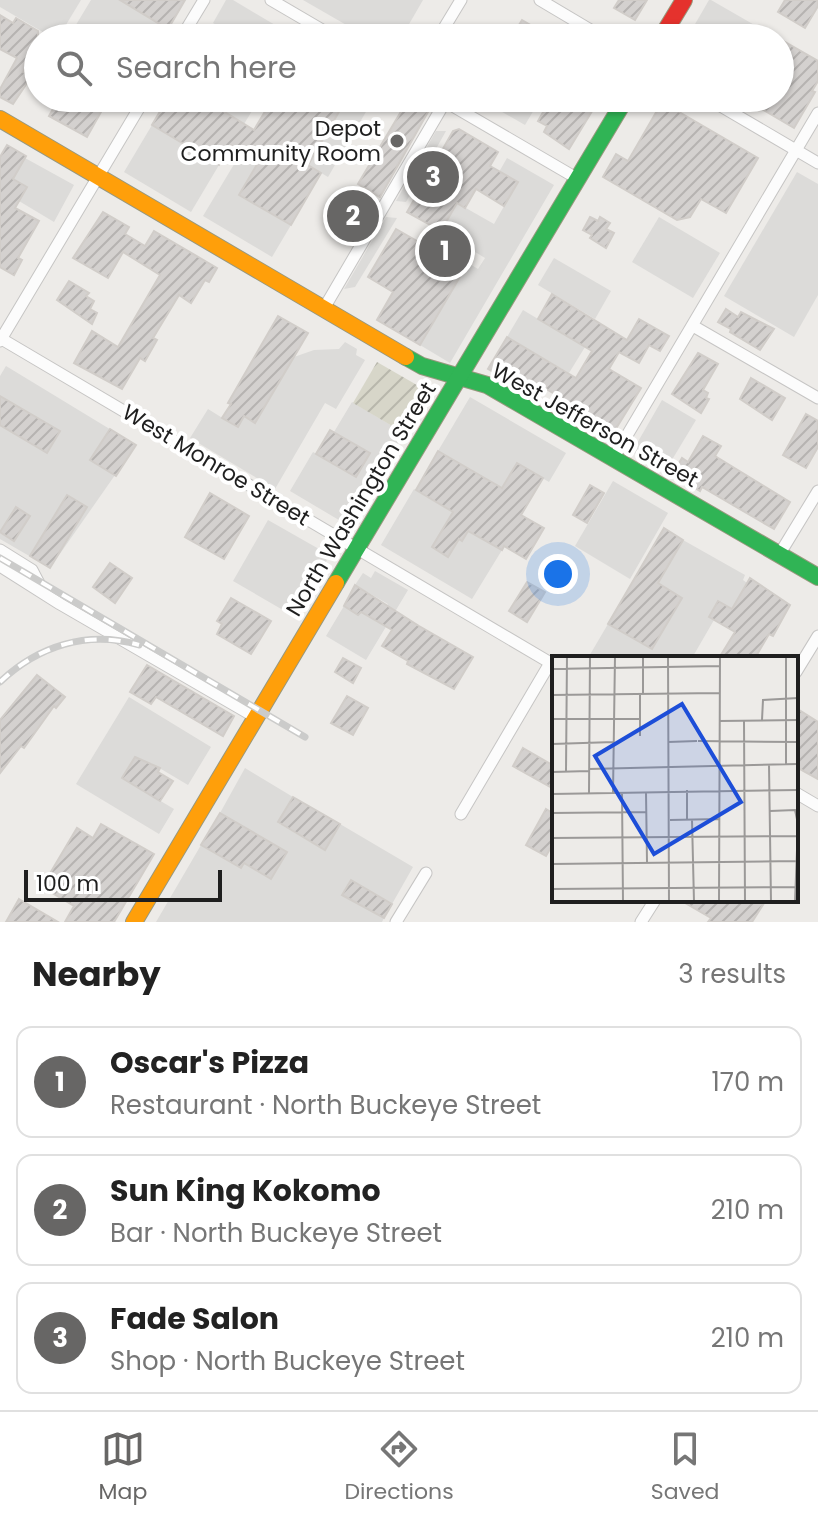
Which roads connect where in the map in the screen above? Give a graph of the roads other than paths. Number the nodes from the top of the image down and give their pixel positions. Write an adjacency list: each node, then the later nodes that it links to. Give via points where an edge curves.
1 (204, 0): 6 (street)
2 (271, 0): 7 (street)
3 (461, 0): 8 (street)
4 (540, 0): 9 (street)
5 (684, 0): 10 (main road)
6 (189, 24)
7 (312, 24)
8 (446, 24)
9 (580, 24)
10 (669, 24)
11 (137, 112): 20 (street)
12 (435, 112): 22 (street)
13 (463, 112): 21 (street)
14 (618, 112): 21 (main road, North Washington Street)
15 (731, 112): 18 (street)
16 (818, 113): 18 (street)
17 (0, 119): 20 (main road, West Jefferson Street)
18 (796, 150): 19 (street); 23 (street)
19 (818, 163)
20 (98, 176): 22 (main road, West Jefferson Street); 24 (street)
21 (578, 179): 25 (main road, North Washington Street)
22 (323, 310): 25 (main road, West Jefferson Street, via 422,366)
23 (693, 326): 26 (street); 27 (street)
24 (0, 339): 29 (street, West Monroe Street)
25 (459, 377): 27 (main road, West Jefferson Street, via 487,385); 29 (main road, North Washington Street)
26 (818, 398)
27 (613, 459): 31 (main road, West Jefferson Street)
28 (818, 491): 31 (street)
29 (357, 548): 36 (street, West Monroe Street); 38 (main road, North Washington Street)
30 (0, 550): 34 (street, via 32,570)
31 (779, 555): 33 (main road, West Jefferson Street)
32 (0, 566): 34 (street)
33 (818, 577)
34 (44, 594): 38 (street)
35 (818, 636): 37 (street)
36 (552, 664): 41 (street)
37 (798, 669)
38 (255, 717): 44 (main road, North Washington Street)
39 (798, 794): 40 (street)
40 (818, 806)
41 (461, 814)
42 (426, 873): 45 (street)
43 (654, 902): 46 (street)
44 (134, 922)
45 (396, 922)
46 (641, 922)

